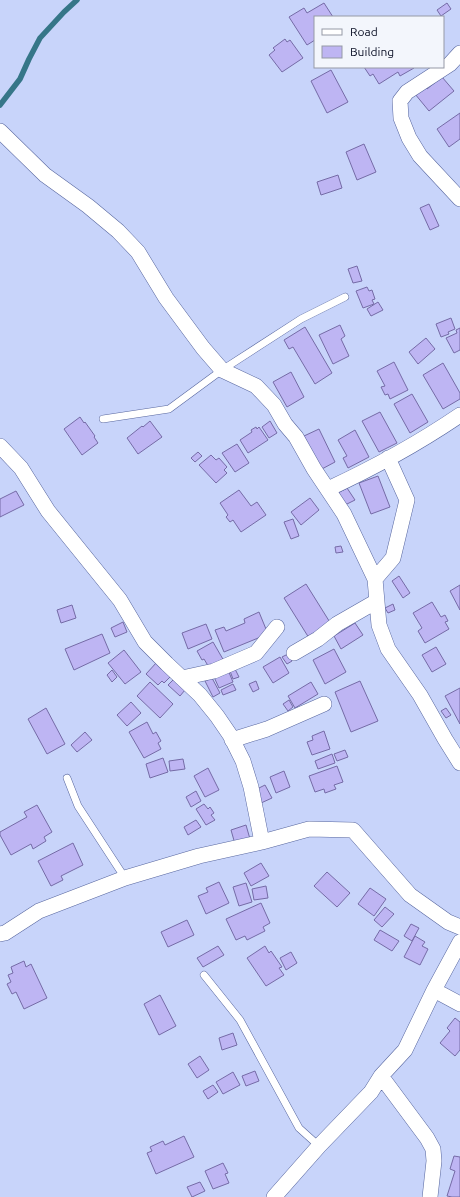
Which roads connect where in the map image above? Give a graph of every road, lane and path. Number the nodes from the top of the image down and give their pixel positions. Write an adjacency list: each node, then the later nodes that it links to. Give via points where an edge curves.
1 (460, 53): 2 (street)
2 (444, 68)
3 (444, 68): 5 (street, via 406,92 400,101 401,118 420,156)
4 (0, 130): 7 (street, via 45,175 94,211 138,252 166,298 202,348)
5 (460, 198)
6 (345, 297): 7 (lane, via 301,319)
7 (222, 370): 9 (lane, via 168,409); 12 (street, via 256,386 274,405)
8 (460, 415): 11 (street)
9 (103, 419)
10 (0, 446): 17 (street, via 21,468 48,511 120,600 145,642)
11 (388, 458): 12 (street); 13 (street, via 407,500 393,558)
12 (328, 489): 13 (street, via 344,514)
13 (375, 579): 14 (street)
14 (377, 602): 16 (street, via 337,624); 20 (street, via 379,625 388,649 420,695)
15 (276, 628): 17 (street, via 256,653 214,671)
16 (294, 653)
17 (182, 678): 19 (street, via 217,716)
18 (324, 704): 19 (street, via 267,729)
19 (232, 740): 22 (street, via 247,774)
20 (460, 763)
21 (67, 778): 23 (lane, via 78,806)
22 (262, 842): 23 (street, via 199,856); 24 (street, via 309,829 353,830 410,895 448,922)
23 (125, 878): 25 (street, via 39,911)
24 (460, 927)
25 (0, 934)
26 (460, 942): 28 (street)
27 (204, 975): 31 (lane, via 240,1020 299,1128)
28 (434, 990): 29 (street); 30 (street, via 405,1050)
29 (460, 1004)
30 (381, 1076): 31 (street, via 371,1092); 33 (street, via 433,1149)
31 (319, 1146): 32 (street)
32 (274, 1197)
33 (430, 1197)

